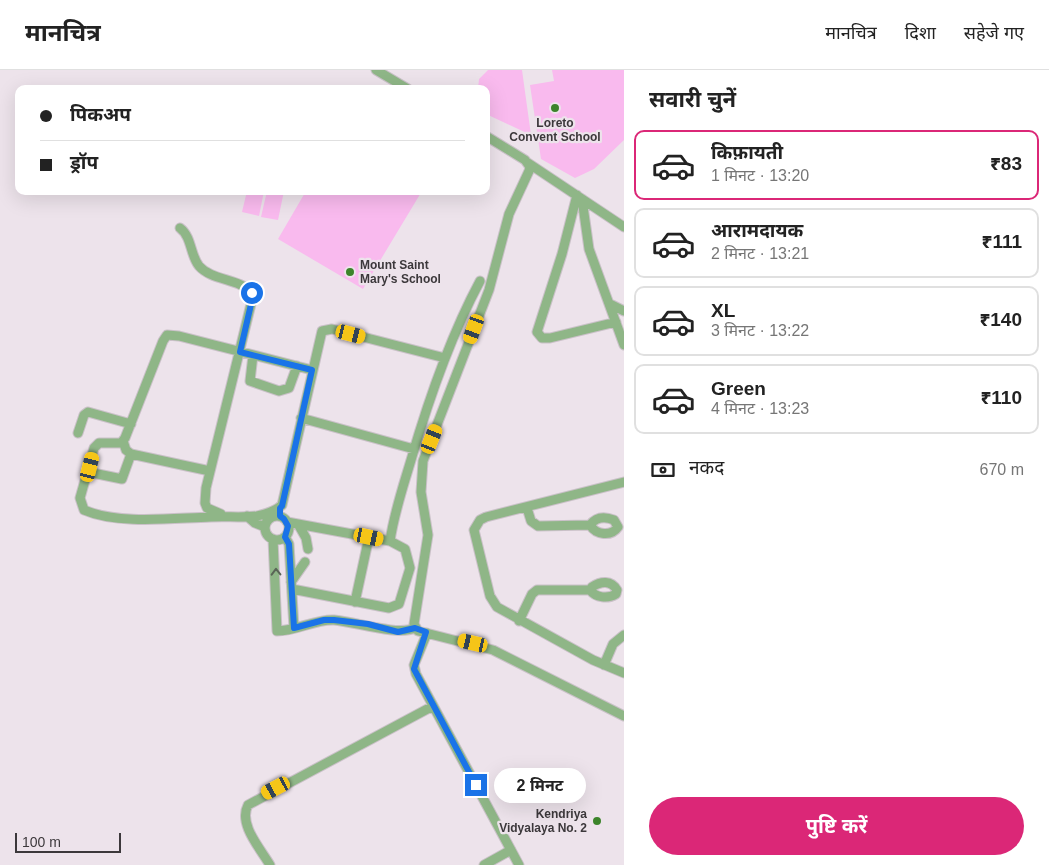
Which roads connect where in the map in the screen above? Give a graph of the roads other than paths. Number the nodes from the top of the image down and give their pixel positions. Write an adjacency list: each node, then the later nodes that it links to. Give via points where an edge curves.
1 (376, 70): 2 (street)
2 (401, 85)
3 (490, 139): 4 (street)
4 (528, 163): 5 (street); 46 (street, via 528,175 506,222 488,294 423,461 421,492 428,536)
5 (580, 197): 6 (street); 9 (street, via 588,245); 11 (street, via 537,332 542,338 550,338)
6 (623, 226)
7 (180, 228): 13 (street, via 185,232 199,266 252,293)
8 (480, 281): 15 (street)
9 (610, 304): 10 (street); 11 (street)
10 (624, 311)
11 (616, 322): 12 (street)
12 (624, 345)
13 (240, 352): 14 (street); 19 (street, via 179,336 167,336); 24 (street)
14 (253, 355): 16 (street); 16 (street, via 250,381 280,391 289,388)
15 (445, 358): 17 (street, via 327,329 319,337); 22 (street)
16 (297, 366): 17 (street)
17 (312, 370): 18 (street)
18 (301, 418): 22 (street); 28 (street)
19 (131, 424): 20 (street, via 88,412); 21 (street)
20 (78, 433)
21 (123, 441): 23 (street); 25 (street, via 96,445)
22 (414, 449): 38 (street)
23 (131, 454): 24 (street); 25 (street, via 122,479)
24 (210, 471): 29 (street, via 205,503 207,508)
25 (88, 472): 29 (street, via 81,504 84,510 96,514 125,518)
26 (624, 482): 27 (street)
27 (528, 508): 33 (street, via 535,526); 44 (street, via 486,517 474,530 493,603)
28 (282, 515): 31 (street); 32 (street); 35 (street, via 288,531)
29 (228, 516): 30 (street)
30 (247, 516): 31 (street); 31 (street, via 255,524)
31 (267, 520): 37 (street, via 268,535)
32 (298, 524): 36 (street); 39 (street)
33 (590, 526): 34 (street, via 599,533); 34 (street, via 598,518 608,518 617,523)
34 (620, 530)
35 (285, 537): 37 (street); 41 (street, via 289,544)
36 (369, 537): 38 (street); 43 (street)
37 (274, 539): 45 (street, one-way to 37, via 277,631)
38 (390, 541): 43 (street, via 405,549 410,562 399,604 389,608)
39 (308, 549)
40 (305, 562): 41 (street)
41 (291, 586): 43 (street); 45 (street)
42 (590, 590): 44 (street, via 537,590)
43 (355, 602)
44 (519, 620): 49 (street)
45 (294, 628): 46 (street, via 324,620 368,624 398,632)
46 (415, 628): 47 (street)
47 (426, 632): 51 (street, via 414,669); 52 (street, via 493,650)
48 (624, 635): 49 (street, via 613,644)
49 (604, 665): 50 (street)
50 (624, 673)
51 (433, 706): 53 (street); 54 (street, via 248,804 244,817 246,824)
52 (624, 716)
53 (511, 850): 55 (street); 56 (street)
54 (270, 865)
55 (484, 865)
56 (519, 865)

